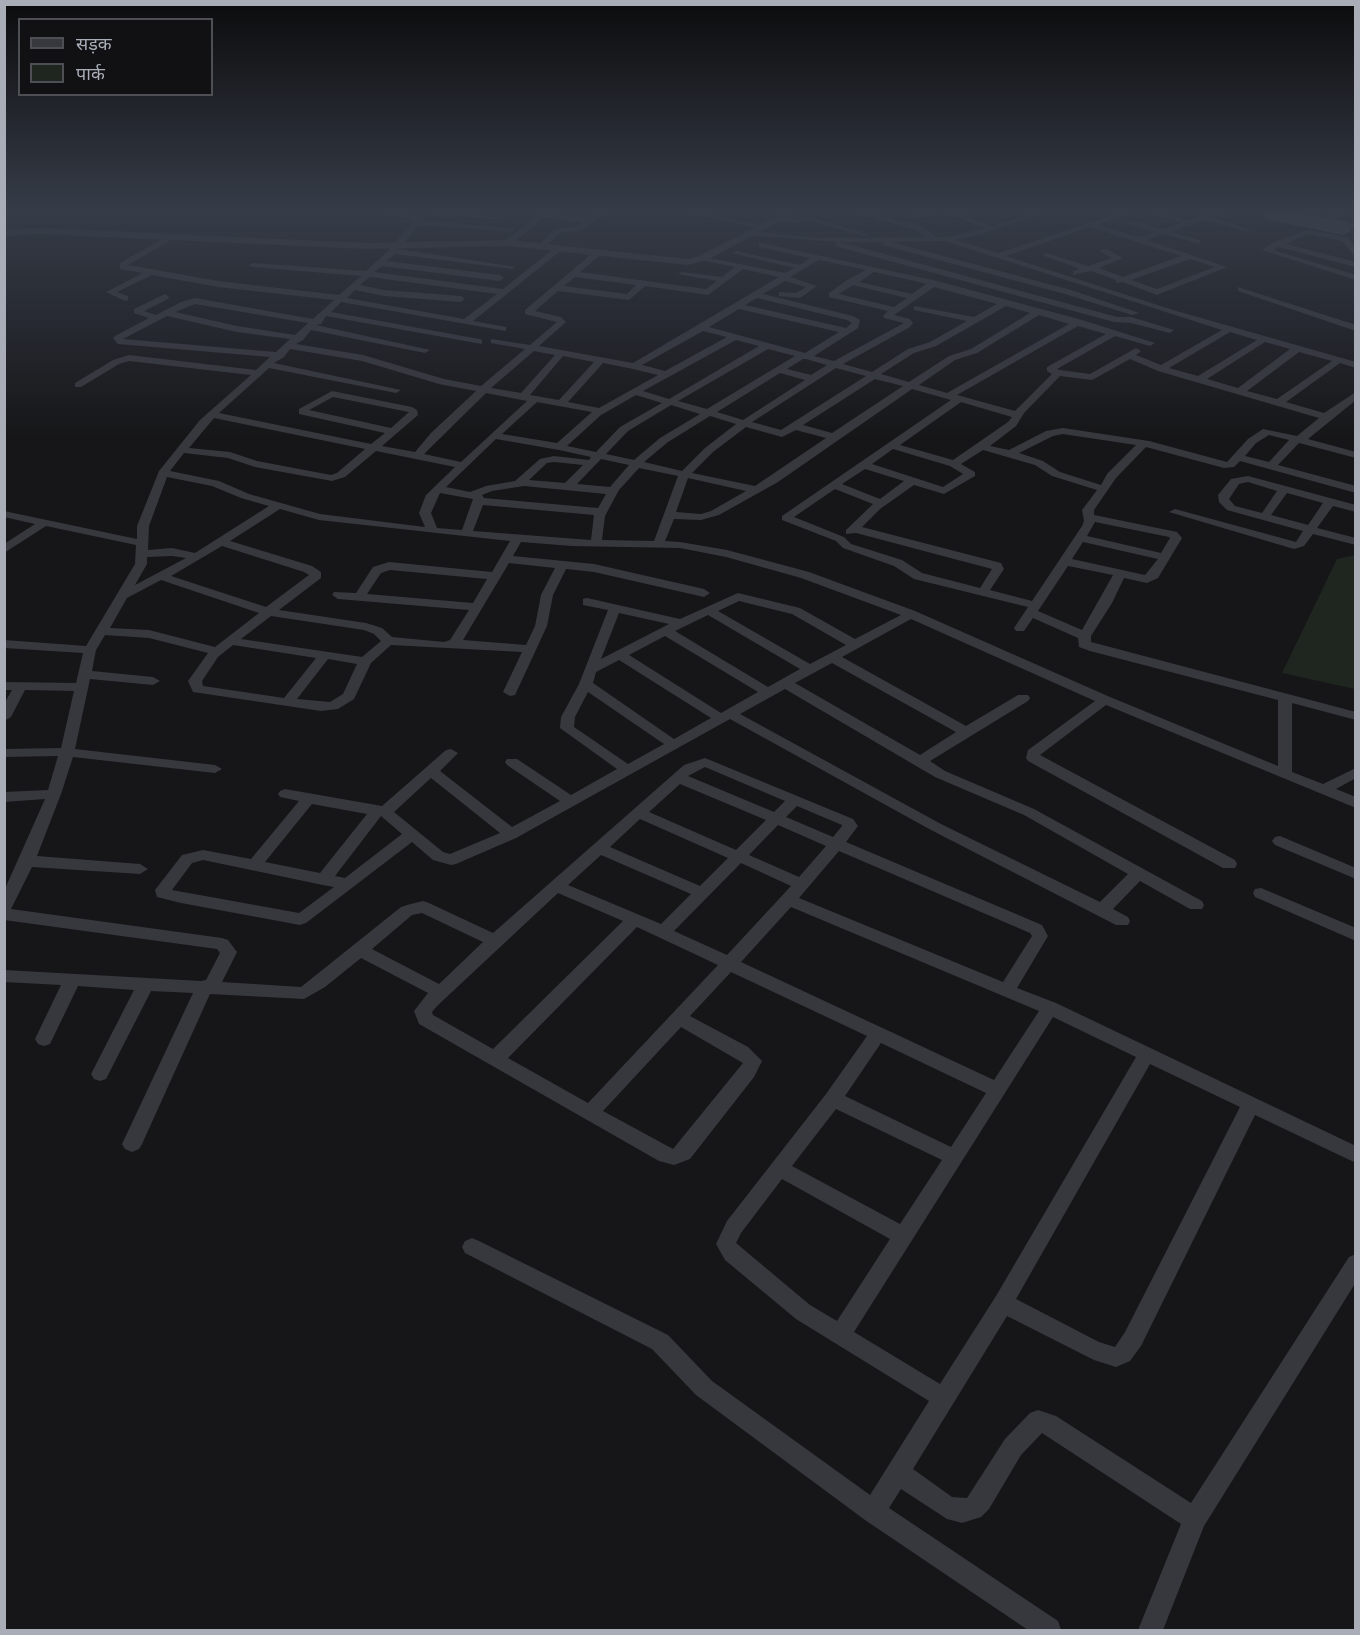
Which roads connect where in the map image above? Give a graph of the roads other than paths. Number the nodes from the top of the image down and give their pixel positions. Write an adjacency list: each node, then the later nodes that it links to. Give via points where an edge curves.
1 (116, 289): 29 (street, via 110,292)
2 (260, 289): 24 (street)
3 (353, 289): 31 (street)
4 (366, 289): 32 (street)
5 (487, 289): 25 (street)
6 (509, 289): 25 (street)
7 (555, 289): 62 (street, via 528,312 562,322)
8 (567, 289): 9 (street, via 629,297)
9 (637, 289)
10 (687, 289): 11 (street)
11 (713, 289)
12 (764, 289): 26 (street)
13 (808, 289): 26 (street, via 797,296)
14 (840, 289): 38 (street, via 832,295)
15 (881, 289): 28 (street)
16 (925, 289): 28 (street)
17 (954, 289): 33 (street)
18 (1008, 289): 52 (street, via 1117,320)
19 (1061, 289): 41 (street)
20 (1102, 289): 43 (street)
21 (1149, 289): 22 (street)
22 (1164, 289)
23 (1241, 289): 49 (street)
24 (280, 292): 30 (street); 31 (street)
25 (506, 292): 47 (street)
26 (759, 292): 35 (street); 53 (street, via 856,320 857,324)
27 (165, 297): 42 (street, via 137,311)
28 (913, 297): 38 (street)
29 (124, 298)
30 (271, 298)
31 (342, 299): 45 (street); 47 (street)
32 (461, 299)
33 (1005, 303): 39 (street); 44 (street)
34 (262, 304): 37 (street)
35 (737, 306): 48 (street); 53 (street)
36 (917, 308): 44 (street)
37 (252, 310): 40 (street, via 195,301); 45 (street)
38 (894, 310): 73 (street, via 887,316 909,323)
39 (1040, 311): 46 (street); 85 (street)
40 (166, 313): 42 (street); 58 (street)
41 (1135, 313)
42 (156, 318): 66 (street, via 118,340 172,348)
43 (1190, 318): 51 (street); 52 (street)
44 (977, 320): 81 (street, via 916,349)
45 (319, 321): 58 (street); 59 (street); 64 (street)
46 (1079, 322): 54 (street); 93 (street)
47 (465, 323): 50 (street)
48 (703, 328): 55 (street); 75 (street)
49 (1356, 328)
50 (503, 329)
51 (1229, 329): 56 (street); 77 (street)
52 (1170, 330): 60 (street)
53 (847, 331): 68 (street)
54 (1114, 333): 60 (street); 79 (street, via 1050,369)
55 (735, 337): 61 (street); 80 (street)
56 (1264, 339): 63 (street); 83 (street)
57 (494, 341): 62 (street)
58 (295, 342): 66 (street); 87 (street, via 363,358 423,378)
59 (479, 342)
60 (1150, 343): 69 (street)
61 (766, 346): 68 (street); 94 (street)
62 (530, 347): 65 (street); 67 (street)
63 (1298, 348): 71 (street); 89 (street)
64 (425, 350)
65 (562, 352): 70 (street); 72 (street)
66 (281, 355): 76 (street)
67 (520, 356): 72 (street); 87 (street)
68 (804, 356): 73 (street); 78 (street)
69 (1129, 356): 77 (street); 79 (street, via 1092,377)
70 (601, 360): 75 (street); 95 (street)
71 (1339, 360): 74 (street); 96 (street)
72 (554, 362): 91 (street)
73 (834, 365): 81 (street); 82 (street)
74 (1356, 365)
75 (634, 366): 80 (street)
76 (265, 369): 84 (street, via 129,358); 86 (street); 99 (street)
77 (1161, 369): 83 (street)
78 (779, 370): 82 (street); 98 (street)
79 (1058, 373): 100 (street)
80 (667, 375): 88 (street)
81 (874, 375): 85 (street); 103 (street)
82 (814, 379): 102 (street)
83 (1199, 380): 89 (street)
84 (78, 385)
85 (909, 385): 93 (street); 106 (street)
86 (396, 390)
87 (483, 390): 91 (street); 117 (street)
88 (635, 392): 94 (street); 97 (street)
89 (1239, 392): 96 (street)
90 (1356, 395): 101 (street)
91 (524, 396): 92 (street)
92 (536, 398): 95 (street); 105 (street)
93 (954, 398): 100 (street); 110 (street)
94 (670, 402): 98 (street); 115 (street, via 624,429)
95 (562, 403): 97 (street)
96 (1278, 403): 101 (street)
97 (601, 411): 111 (street)
98 (706, 413): 102 (street); 119 (street)
99 (212, 415): 109 (street); 113 (street)
100 (1017, 415): 112 (street, via 1012,424)
101 (1326, 417): 107 (street)
102 (744, 424): 103 (street, via 780,434); 126 (street)
103 (794, 426): 106 (street)
104 (392, 431): 104 (street, via 414,411 332,394 303,411); 109 (street)
105 (494, 436): 111 (street); 122 (street)
106 (834, 437): 135 (street)
107 (1301, 438): 116 (street); 118 (street, via 1265,431); 124 (street)
108 (1144, 443): 114 (street, via 1058,431); 118 (street, via 1224,465); 133 (street, via 1110,476)
109 (375, 446): 113 (street, via 341,475 327,478 230,455); 117 (street)
110 (893, 446): 121 (street); 123 (street)
111 (559, 447): 115 (street)
112 (981, 447): 114 (street); 121 (street)
113 (182, 450): 125 (street)
114 (1010, 453): 133 (street, via 1056,474)
115 (598, 454): 119 (street); 120 (street)
116 (1356, 455)
117 (417, 456): 122 (street)
118 (1238, 457): 124 (street)
119 (637, 463): 126 (street); 137 (street)
120 (590, 464): 128 (street, via 544,461); 131 (street)
121 (954, 464): 127 (street, via 971,474 950,489 939,490)
122 (462, 465): 132 (street)
123 (865, 465): 127 (street); 129 (street)
124 (1271, 466): 130 (street)
125 (163, 473): 141 (street, via 215,483); 161 (street, via 143,526)
126 (684, 475): 135 (street); 146 (street)
127 (912, 481): 140 (street)
128 (519, 483): 131 (street); 138 (street, via 490,488)
129 (834, 485): 140 (street); 156 (street, via 786,518)
130 (1336, 485): 136 (street); 139 (street)
131 (569, 486): 137 (street)
132 (436, 489): 138 (street); 151 (street, via 425,513)
133 (1104, 489): 147 (street, via 1088,510)
134 (1284, 489): 139 (street); 148 (street); 148 (street, via 1242,478 1228,488 1223,500 1226,506)
135 (756, 490): 146 (street, via 708,516)
136 (1356, 490)
137 (613, 491): 143 (street)
138 (476, 498): 143 (street); 153 (street)
139 (1327, 501): 142 (street); 152 (street)
140 (882, 503): 150 (street)
141 (277, 506): 151 (street, via 319,517); 157 (street)
142 (1356, 509)
143 (601, 512): 159 (street)
144 (1175, 512): 152 (street, via 1289,546 1298,546)
145 (4, 514): 149 (street)
146 (670, 515): 160 (street)
147 (1089, 517): 155 (street); 164 (street, via 1173,534 1176,538)
148 (1264, 518): 152 (street)
149 (45, 522): 161 (street); 162 (street)
150 (855, 529): 156 (street); 171 (street, via 997,566)
151 (433, 531): 153 (street)
152 (1309, 531): 158 (street)
153 (466, 534): 154 (street)
154 (518, 538): 159 (street); 165 (street)
155 (1079, 538): 164 (street); 166 (street)
156 (840, 539): 171 (street, via 847,546 898,563 918,576)
157 (222, 542): 163 (street); 181 (street, via 317,573 316,578)
158 (1356, 542)
159 (596, 543): 160 (street)
160 (659, 543): 182 (street, via 702,548 805,575)
161 (141, 549): 163 (street); 173 (street, via 141,564)
162 (4, 550)
163 (197, 557): 169 (street)
164 (1164, 557): 168 (street, via 1151,578)
165 (506, 559): 167 (street); 170 (street)
166 (1063, 561): 168 (street); 179 (street)
167 (562, 565): 172 (street, via 620,573); 193 (street, via 547,595 541,626)
168 (1120, 573): 187 (street)
169 (160, 576): 173 (street); 181 (street)
170 (496, 576): 175 (street, via 389,566 377,570); 177 (street)
171 (983, 592): 179 (street)
172 (704, 593)
173 (124, 595): 185 (street)
174 (338, 595): 175 (street)
175 (359, 597): 177 (street)
176 (587, 602): 178 (street)
177 (477, 607): 190 (street)
178 (615, 608): 183 (street); 201 (street)
179 (1032, 608): 184 (street); 187 (street)
180 (708, 610): 183 (street); 192 (street, via 733,598 746,597 796,611); 200 (street)
181 (268, 612): 188 (street); 189 (street, via 366,627)
182 (911, 614): 192 (street); 211 (street)
183 (681, 623): 186 (street)
184 (1020, 628)
185 (101, 631): 194 (street); 195 (street, via 140,633)
186 (665, 631): 196 (street); 208 (street)
187 (1085, 636): 210 (street, via 1082,642 1095,648)
188 (230, 641): 195 (street); 197 (street)
189 (388, 641): 190 (street, via 437,646); 199 (street)
190 (455, 643): 193 (street)
191 (4, 644): 194 (street)
192 (856, 645): 198 (street)
193 (530, 649): 207 (street)
194 (90, 650): 202 (street)
195 (217, 651): 212 (street, via 195,681 198,689)
196 (620, 655): 201 (street); 213 (street)
197 (324, 656): 199 (street); 212 (street)
198 (833, 658): 200 (street); 216 (street)
199 (365, 661): 212 (street, via 344,701 327,708)
200 (811, 670): 204 (street)
201 (588, 677): 217 (street); 224 (street, via 568,717 567,728)
202 (82, 681): 203 (street); 206 (street); 218 (street)
203 (153, 681)
204 (786, 684): 208 (street); 221 (street)
205 (4, 686): 206 (street)
206 (21, 686): 215 (street)
207 (510, 692)
208 (769, 693): 213 (street)
209 (1023, 698): 216 (street)
210 (1285, 699): 214 (street); 227 (street)
211 (1105, 700): 227 (street); 247 (street, via 1033,753 1034,758)
212 (287, 703)
213 (726, 716): 217 (street); 261 (street)
214 (1356, 716)
215 (4, 717)
216 (966, 732): 221 (street)
217 (674, 745): 224 (street)
218 (67, 752): 219 (street); 223 (street); 230 (street)
219 (4, 753)
220 (451, 753): 225 (street)
221 (920, 761): 250 (street, via 940,774 1029,812)
222 (512, 762): 235 (street)
223 (215, 769)
224 (628, 770): 235 (street)
225 (431, 771): 237 (street); 240 (street)
226 (1356, 772): 229 (street)
227 (1285, 774): 229 (street)
228 (680, 778): 234 (street, via 689,768 705,762); 238 (street); 239 (street)
229 (1324, 790): 236 (street)
230 (54, 794): 232 (street); 246 (street)
231 (285, 794): 233 (street)
232 (4, 797)
233 (309, 798): 237 (street); 248 (street)
234 (795, 799): 239 (street); 243 (street, via 848,822)
235 (571, 802): 240 (street)
236 (1356, 803)
237 (381, 811): 241 (street); 252 (street)
238 (640, 814): 244 (street); 245 (street)
239 (776, 819): 243 (street); 245 (street)
240 (511, 834): 241 (street, via 448,860)
241 (411, 835): 253 (street)
242 (1280, 841): 251 (street)
243 (836, 844): 254 (street); 274 (street, via 1036,929 1040,936)
244 (600, 848): 255 (street); 256 (street)
245 (739, 856): 254 (street); 256 (street)
246 (27, 861): 249 (street); 260 (street)
247 (1229, 864)
248 (254, 866): 252 (street); 253 (street, via 204,855 191,857 163,890 181,898 294,919 305,917)
249 (140, 869)
250 (1137, 874): 259 (street); 261 (street)
251 (1356, 874)
252 (323, 880): 253 (street)
253 (347, 884)
254 (802, 884): 258 (street)
255 (558, 887): 263 (street); 267 (street)
256 (702, 893): 265 (street)
257 (1261, 893): 266 (street)
258 (788, 900): 269 (street); 274 (street)
259 (1196, 905)
260 (4, 908)
261 (1102, 910): 264 (street)
262 (4, 914): 273 (street, via 222,944 229,952)
263 (633, 921): 265 (street); 281 (street)
264 (1122, 921)
265 (663, 932): 269 (street)
266 (1356, 935)
267 (495, 941): 268 (street, via 423,907 407,910); 275 (street)
268 (360, 950): 273 (street, via 304,993); 275 (street)
269 (729, 965): 277 (street); 278 (street)
270 (4, 976): 271 (street)
271 (73, 979): 272 (street); 279 (street)
272 (146, 982): 273 (street); 282 (street)
273 (208, 986): 287 (street)
274 (1007, 990): 276 (street)
275 (440, 992): 281 (street, via 423,1011 425,1019)
276 (1050, 1008): 280 (street); 283 (street)
277 (679, 1018): 286 (street); 286 (street, via 753,1061 683,1153 666,1155)
278 (877, 1035): 283 (street); 284 (street)
279 (44, 1039)
280 (1147, 1054): 285 (street); 294 (street)
281 (495, 1059): 286 (street)
282 (100, 1074)
283 (997, 1090): 289 (street)
284 (833, 1099): 289 (street); 290 (street)
285 (1251, 1103): 288 (street); 294 (street, via 1122,1354 1116,1357 1094,1350)
286 (590, 1113)
287 (132, 1144)
288 (1356, 1155)
289 (954, 1157): 291 (street)
290 (779, 1168): 291 (street); 295 (street, via 734,1227 726,1244 732,1254 772,1287)
291 (903, 1236): 295 (street)
292 (472, 1247): 298 (street, via 660,1342 704,1389)
293 (1356, 1263): 299 (street)
294 (1003, 1303): 296 (street)
295 (839, 1336): 296 (street)
296 (945, 1399): 297 (street)
297 (898, 1473): 298 (street); 299 (street, via 947,1507 973,1509 1013,1447 1038,1421)
298 (873, 1512): 300 (street)
299 (1195, 1520): 301 (street)
300 (1049, 1630)
301 (1151, 1630)

